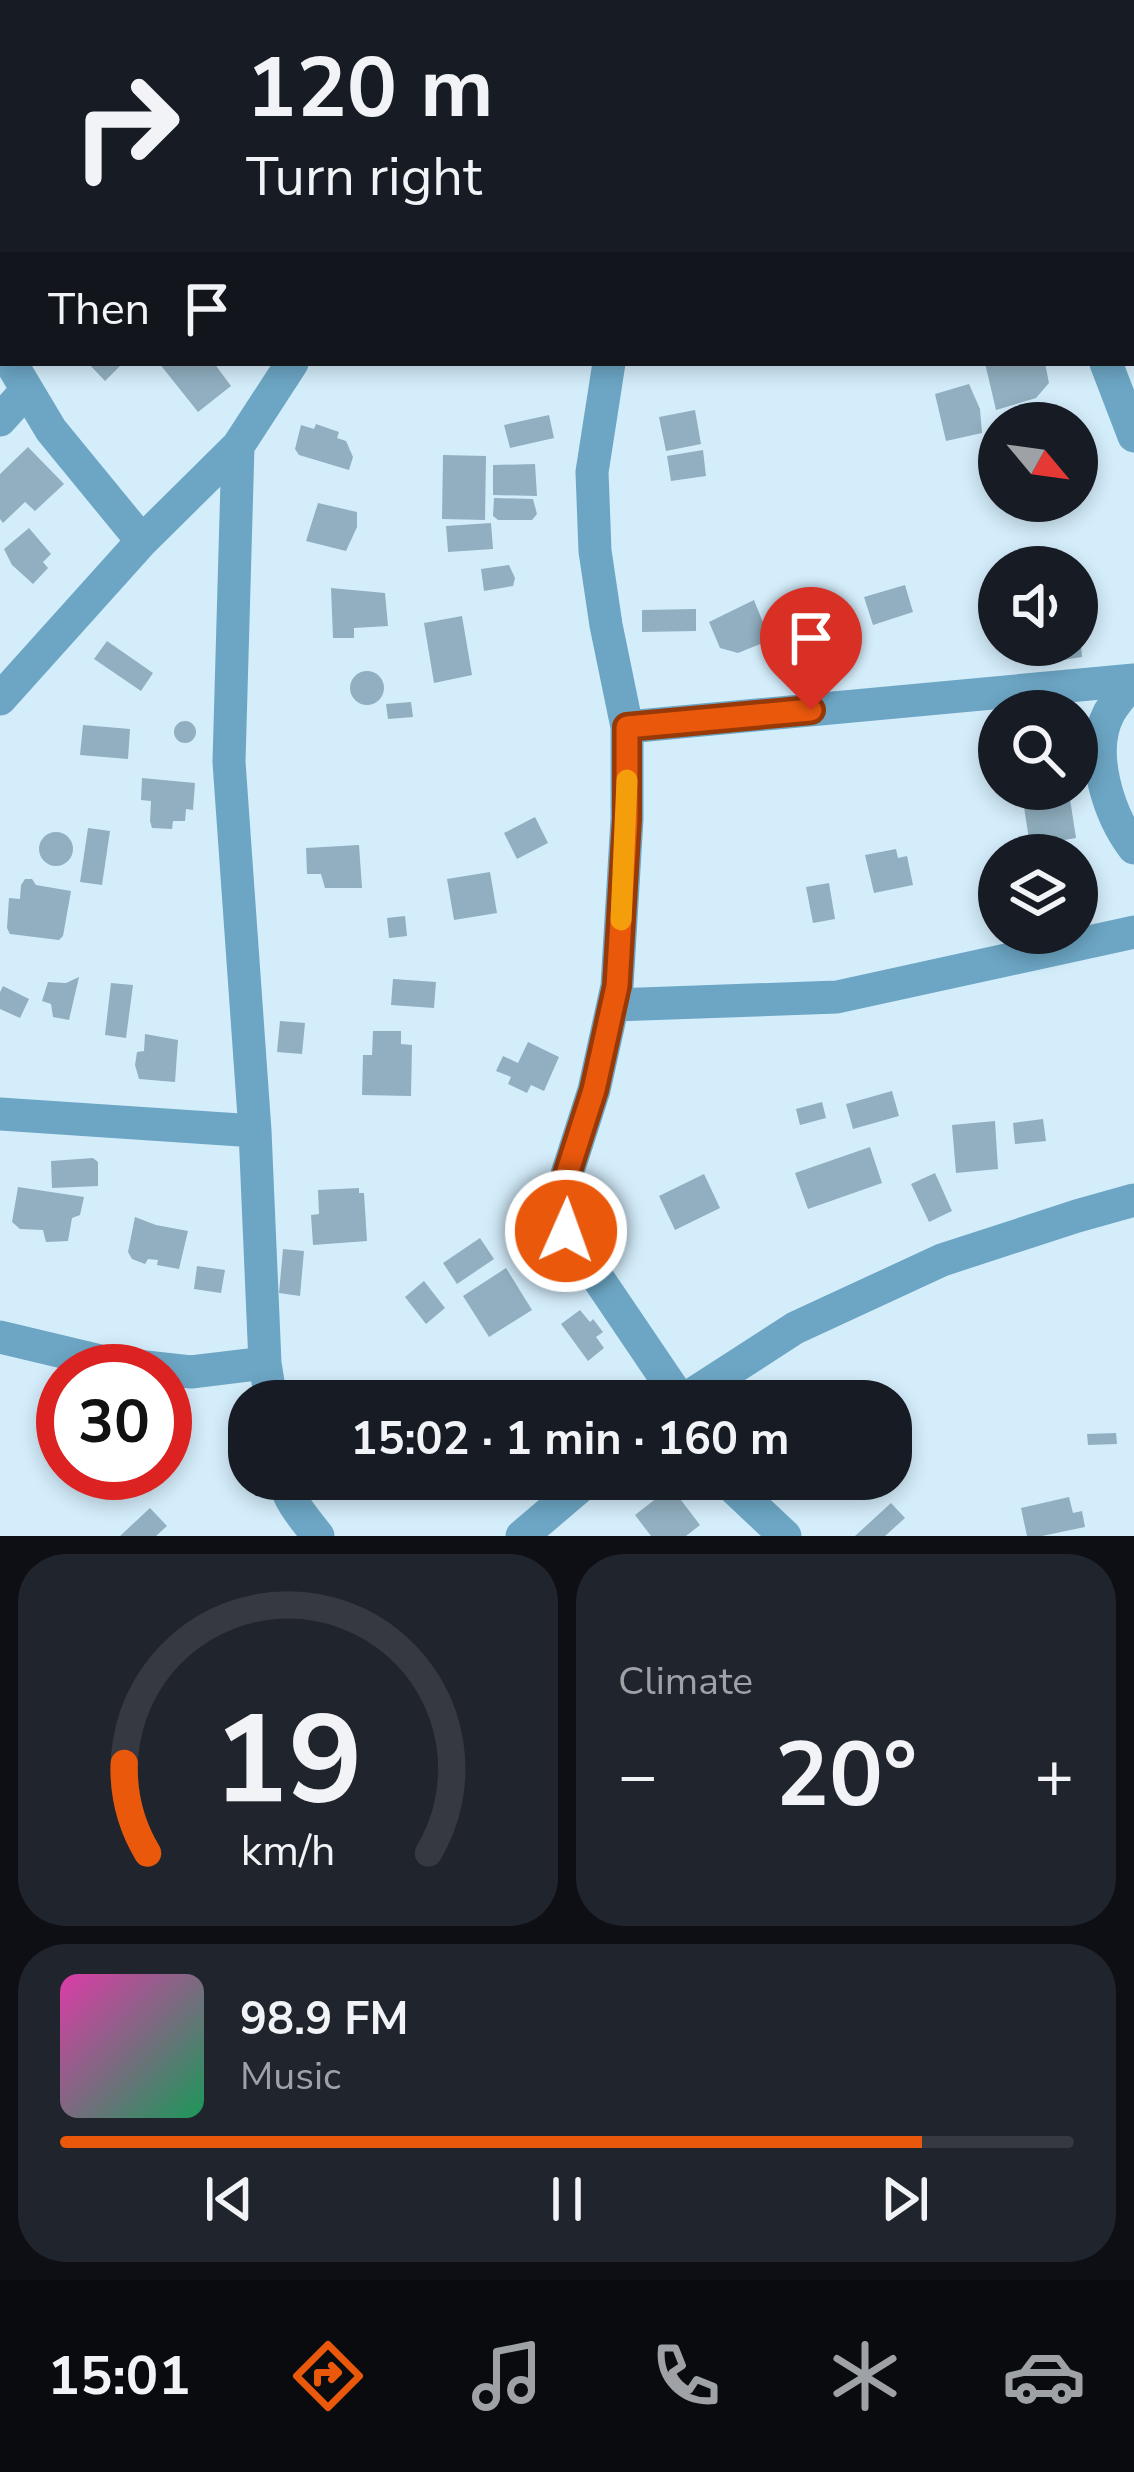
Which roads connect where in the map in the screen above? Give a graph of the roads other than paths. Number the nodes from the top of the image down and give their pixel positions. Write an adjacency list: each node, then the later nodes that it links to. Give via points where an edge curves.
1 (290, 366): 7 (street)
2 (609, 366): 11 (street, via 592,472 596,551)
3 (1107, 366): 6 (street)
4 (19, 376): 5 (street); 8 (street)
5 (0, 420)
6 (1134, 436)
7 (238, 446): 8 (street); 16 (street, via 229,762)
8 (142, 541): 10 (street)
9 (1133, 681): 11 (street); 12 (street, via 1107,716 1100,752 1108,794)
10 (0, 699)
11 (627, 727): 14 (street)
12 (1134, 848)
13 (1134, 932): 14 (street, via 837,997)
14 (614, 1005): 21 (street, via 558,1202 566,1231)
15 (0, 1114): 16 (street)
16 (255, 1131): 19 (street)
17 (1134, 1200): 22 (street, via 942,1260 795,1328)
18 (0, 1337): 19 (street, via 190,1372)
19 (265, 1363): 20 (street)
20 (268, 1380)
21 (668, 1380)
22 (715, 1380)
23 (292, 1500): 26 (street)
24 (564, 1500): 27 (street)
25 (746, 1500): 28 (street)
26 (318, 1536)
27 (522, 1536)
28 (784, 1536)

